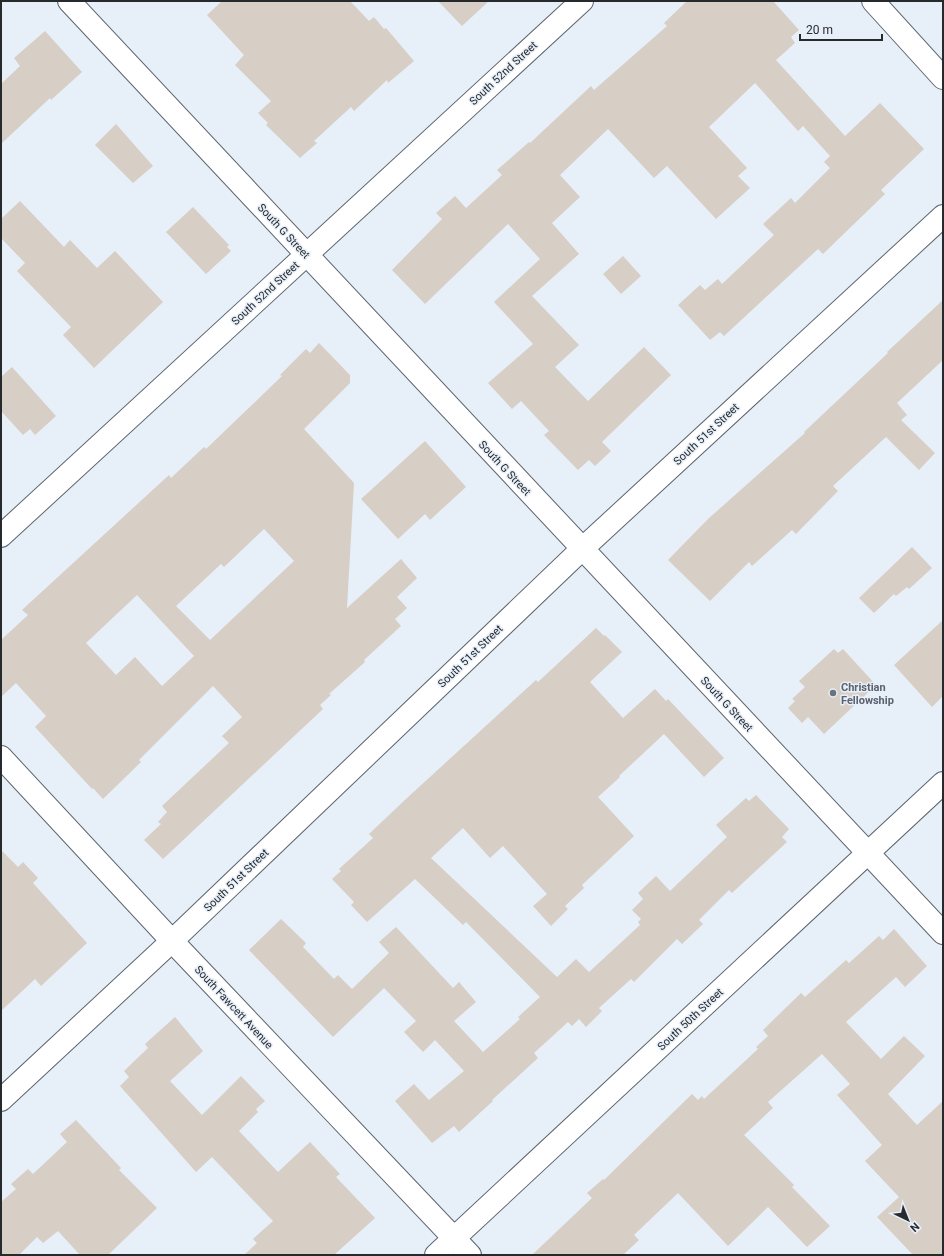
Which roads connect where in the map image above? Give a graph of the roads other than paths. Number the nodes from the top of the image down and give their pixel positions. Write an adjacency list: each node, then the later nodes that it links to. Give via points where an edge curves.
1 (69, 1): 6 (street, South G Street)
2 (582, 1): 6 (street, South 52nd Street)
3 (873, 1): 4 (street)
4 (943, 78)
5 (943, 216): 8 (street, South 51st Street)
6 (306, 254): 7 (street, South 52nd Street); 8 (street, South G Street)
7 (1, 536)
8 (582, 550): 11 (street, South G Street); 13 (street, South 51st Street)
9 (1, 757): 13 (street, South Fawcett Avenue)
10 (943, 783): 11 (street, South 50th Street)
11 (868, 854): 12 (street, South G Street); 15 (street, South 50th Street)
12 (943, 933)
13 (172, 941): 14 (street, South 51st Street); 15 (street, South Fawcett Avenue)
14 (1, 1100)
15 (454, 1239): 16 (street, South 50th Street); 17 (street, South Fawcett Avenue)
16 (436, 1255)
17 (470, 1255)

